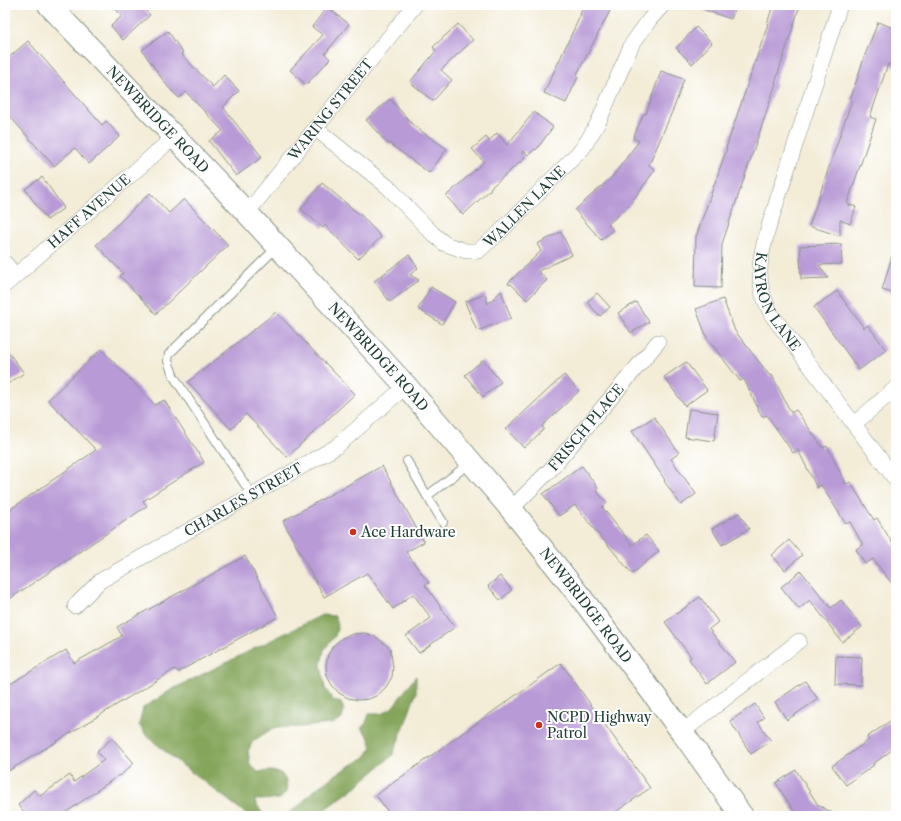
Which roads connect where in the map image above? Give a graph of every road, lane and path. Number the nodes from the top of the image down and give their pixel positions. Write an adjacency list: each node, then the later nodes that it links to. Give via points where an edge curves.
1 (49, 5): 6 (main road, NEWBRIDGE ROAD)
2 (414, 5): 5 (street, WARING STREET)
3 (663, 5): 5 (street, WALLEN LANE, via 632,44 598,123 584,148 499,233 478,250 466,251 445,244 388,187)
4 (840, 5): 14 (street, KAYRON LANE, via 768,229 761,255 760,276 762,292 771,314)
5 (315, 128): 7 (street, WARING STREET)
6 (174, 137): 7 (main road, NEWBRIDGE ROAD); 10 (street, HAFF AVENUE)
7 (247, 213): 8 (main road, NEWBRIDGE ROAD)
8 (278, 246): 12 (main road, NEWBRIDGE ROAD); 18 (lane, via 169,354 168,361 174,377)
9 (5, 263): 10 (street)
10 (10, 280)
11 (658, 342): 20 (street, FRISCH PLACE, via 551,469)
12 (406, 386): 16 (main road, NEWBRIDGE ROAD); 18 (street, CHARLES STREET, via 336,447)
13 (896, 388): 14 (street)
14 (854, 424): 17 (street, KAYRON LANE)
15 (407, 461): 19 (lane)
16 (471, 462): 19 (lane); 20 (main road, NEWBRIDGE ROAD)
17 (896, 480)
18 (252, 494): 22 (street, CHARLES STREET, via 100,581)
19 (427, 496): 21 (lane)
20 (511, 509): 24 (main road, NEWBRIDGE ROAD)
21 (443, 522)
22 (75, 606)
23 (799, 641): 24 (street)
24 (682, 732): 25 (main road, NEWBRIDGE ROAD)
25 (742, 816)

